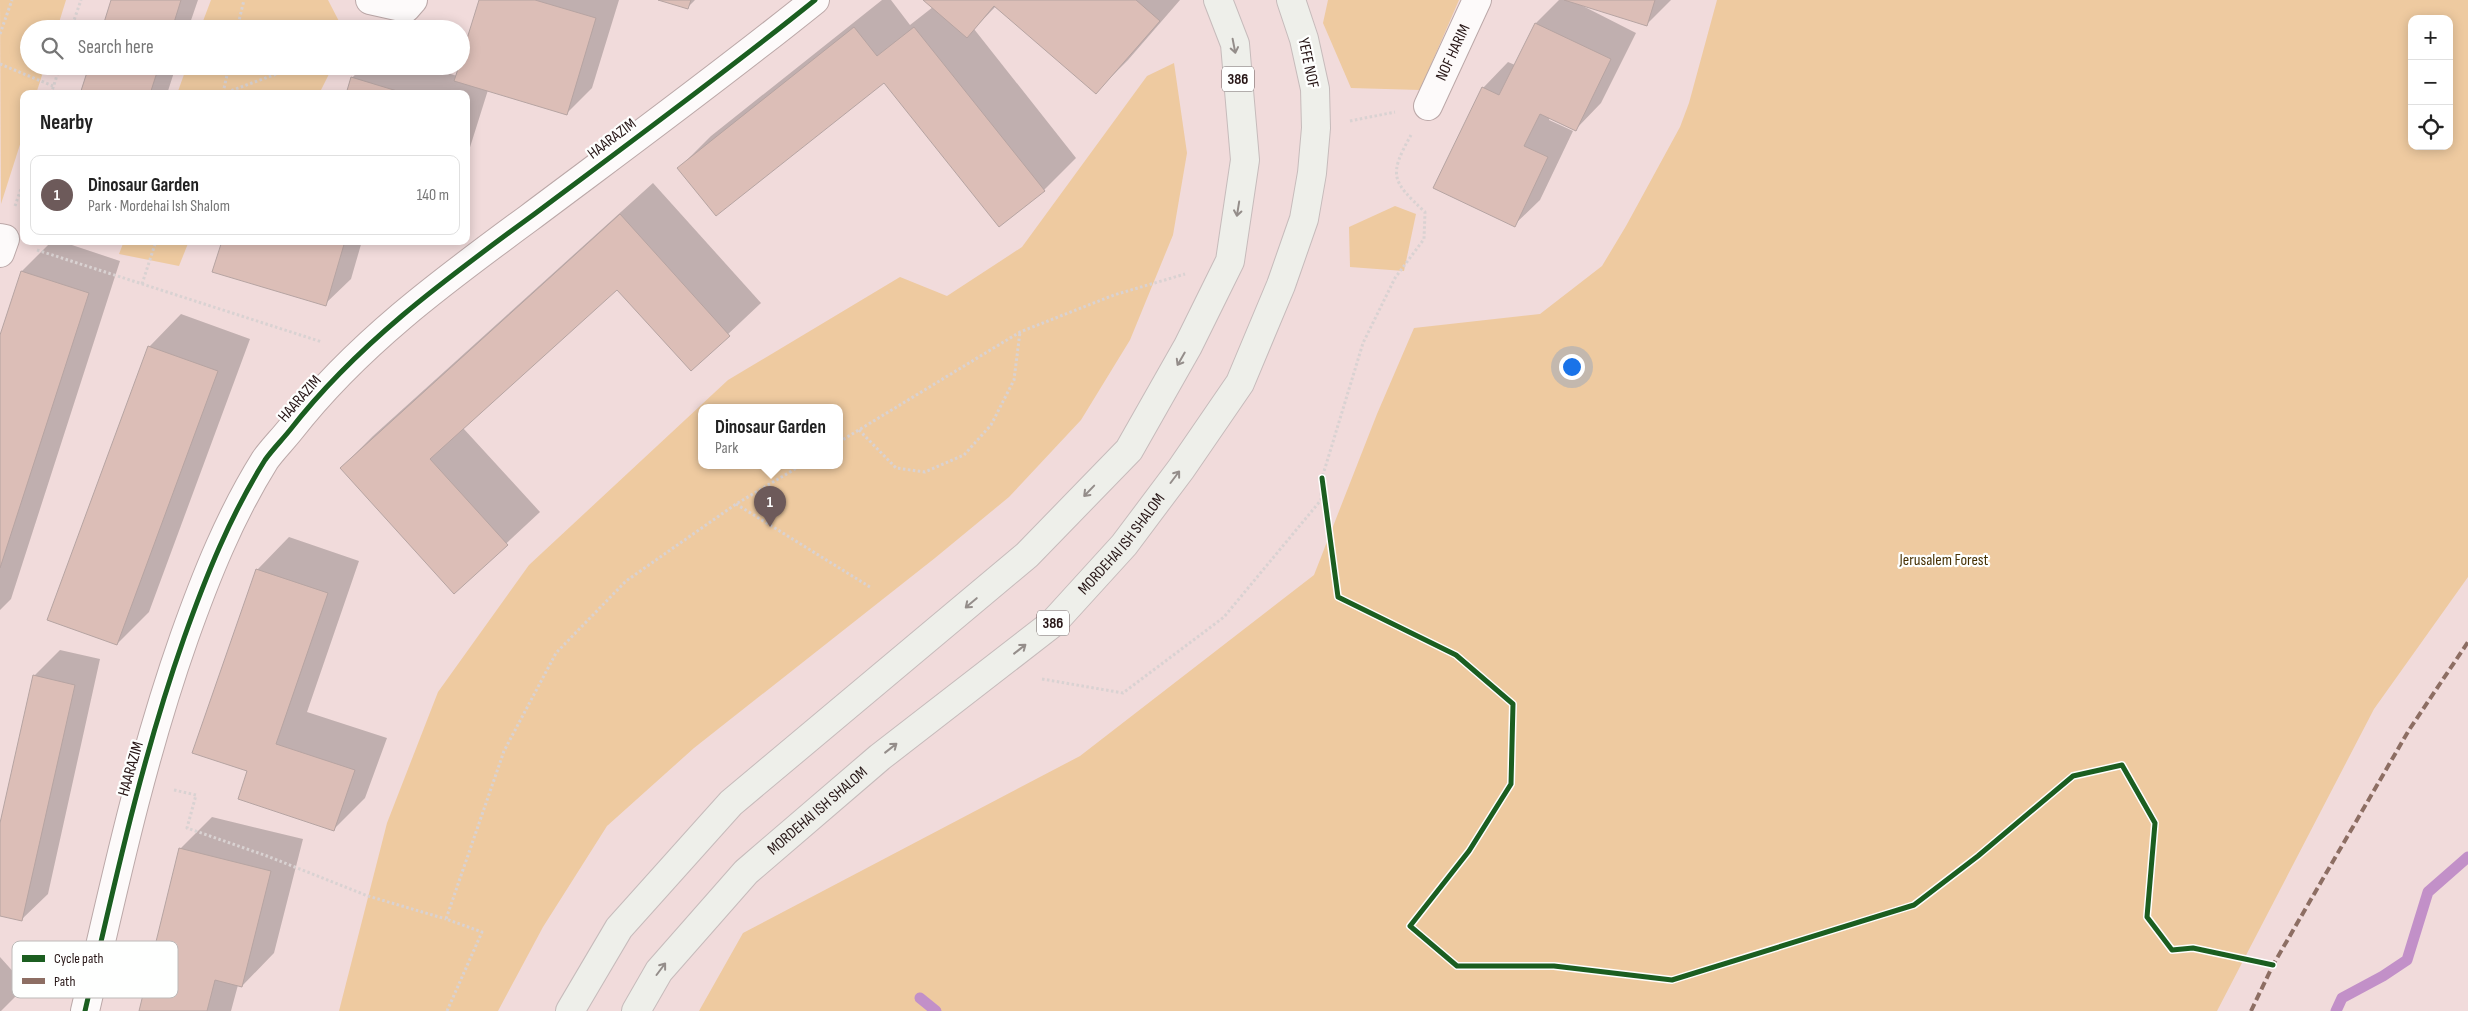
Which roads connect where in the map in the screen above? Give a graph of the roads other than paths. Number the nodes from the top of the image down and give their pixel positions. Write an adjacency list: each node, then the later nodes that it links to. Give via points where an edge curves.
1 (370, 0): 2 (street, via 406,8)
2 (414, 0)
3 (815, 0): 9 (street, HAARAZIM, via 451,275 358,354 307,408 267,458 233,517 206,574 167,685 135,799)
4 (1218, 0): 12 (main road, 386, one-way to 12, via 1235,44 1245,160 1230,261 1188,346 1129,450 1027,555 731,803 619,928)
5 (1291, 0): 8 (main road, YEFE NOF / 386, via 1304,39 1314,89)
6 (1477, 0): 7 (street, NOF HARIM)
7 (1428, 106)
8 (1316, 128): 13 (main road, MORDEHAI ISH SHALOM / 386, one-way to 8, via 659,971 746,872 880,756 1053,623 1124,545 1240,383 1281,285 1304,219)
9 (102, 941)
10 (88, 998): 11 (street, HAARAZIM)
11 (85, 1011)
12 (570, 1011)
13 (636, 1011)

